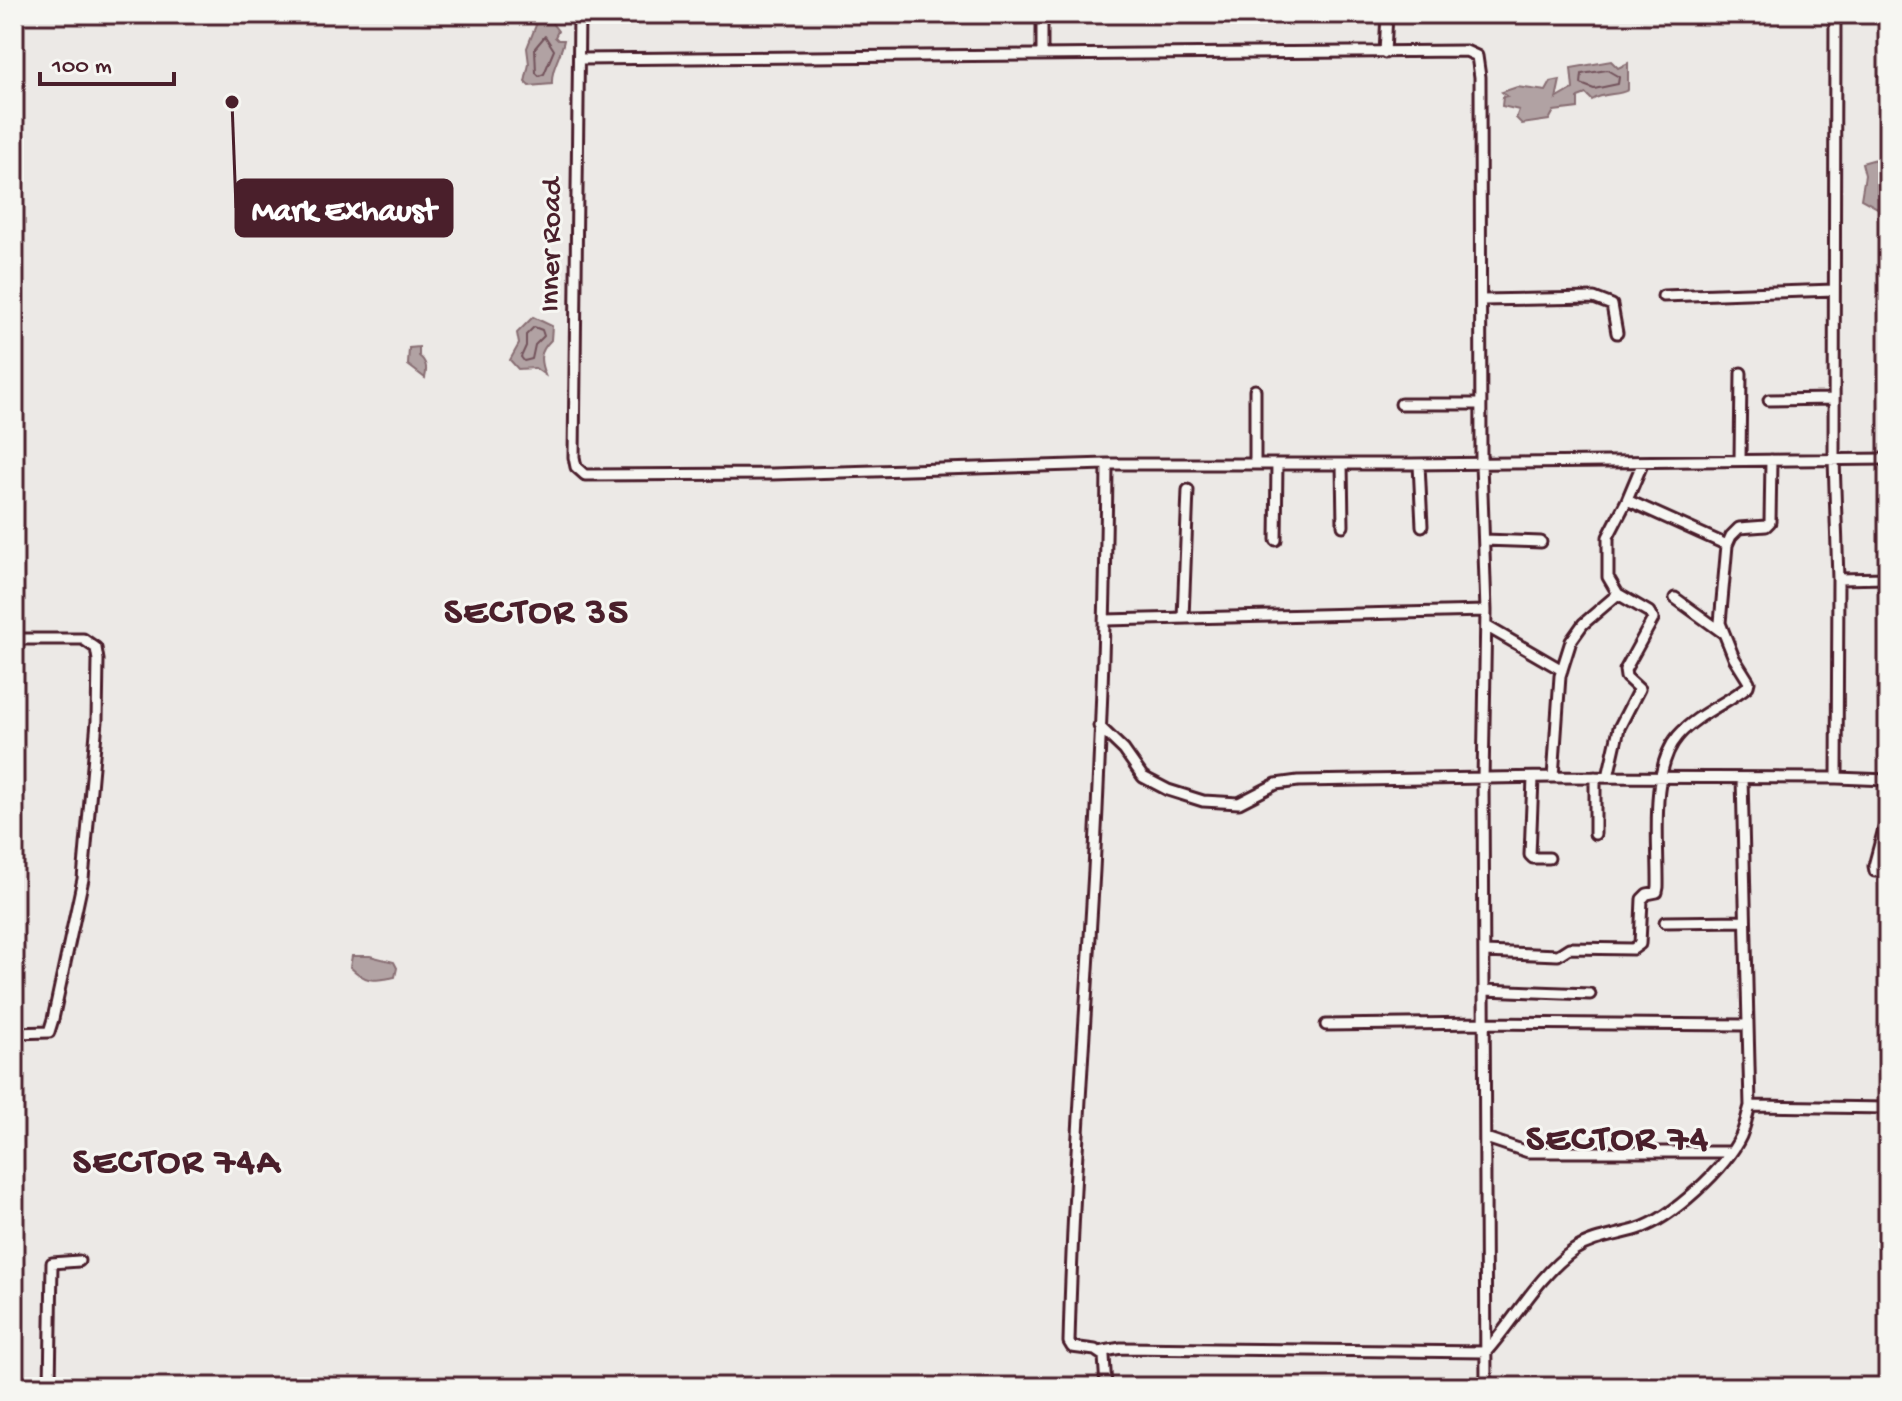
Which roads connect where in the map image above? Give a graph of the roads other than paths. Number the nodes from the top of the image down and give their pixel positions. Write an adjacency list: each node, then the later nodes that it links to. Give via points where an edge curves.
1 (579, 14): 7 (street, Inner Road)
2 (1042, 14): 6 (street)
3 (1387, 14): 5 (street)
4 (1835, 14): 8 (street)
5 (1385, 53): 6 (street); 10 (street, via 1466,51 1479,61)
6 (1042, 54): 7 (street)
7 (579, 59): 24 (street, Inner Road, via 574,457 582,473)
8 (1834, 290): 9 (street); 14 (street)
9 (1663, 296)
10 (1482, 300): 11 (street, via 1605,300 1612,305); 17 (street)
11 (1617, 333)
12 (1741, 373): 20 (street)
13 (1255, 390): 25 (street)
14 (1834, 399): 15 (street); 18 (street)
15 (1769, 400)
16 (1401, 404): 17 (street)
17 (1481, 404): 23 (street)
18 (1834, 459): 19 (street); 21 (street); 38 (street)
19 (1888, 459)
20 (1740, 460): 21 (street); 22 (street)
21 (1771, 460): 36 (street, via 1770,522 1739,528)
22 (1643, 462): 23 (street); 30 (street)
23 (1481, 463): 28 (street); 34 (street)
24 (1107, 464): 25 (street); 43 (street)
25 (1255, 464): 26 (street)
26 (1277, 464): 27 (street); 33 (street)
27 (1342, 464): 28 (street); 31 (street)
28 (1419, 464): 32 (street)
29 (1188, 490): 42 (street)
30 (1627, 500): 36 (street); 39 (street, via 1607,543 1609,582)
31 (1343, 526)
32 (1422, 526)
33 (1276, 540)
34 (1484, 540): 35 (street); 41 (street)
35 (1541, 542)
36 (1727, 545): 45 (street)
37 (1888, 578): 38 (street)
38 (1838, 579): 55 (street)
39 (1618, 594): 47 (street, via 1575,633); 51 (street, via 1653,619 1625,670 1639,689 1619,728)
40 (1675, 598): 45 (street)
41 (1486, 611): 42 (street); 44 (street)
42 (1183, 618): 43 (street)
43 (1105, 620): 48 (street)
44 (1486, 626): 47 (street); 56 (street)
45 (1722, 632): 52 (street, via 1748,686 1676,737)
46 (14, 639): 70 (street, via 83,639 96,648 98,660 83,879 53,1019 49,1032)
47 (1562, 670): 49 (street)
48 (1099, 726): 56 (street, via 1143,777 1203,801 1239,803 1276,784 1298,781); 76 (street, via 1069,1342 1076,1349)
49 (1553, 777): 50 (street); 53 (street)
50 (1595, 777): 51 (street); 59 (street)
51 (1608, 777): 52 (street)
52 (1660, 777): 54 (street); 64 (street, via 1658,887 1643,896 1637,947 1569,948 1558,955)
53 (1533, 778): 56 (street); 60 (street, via 1530,855)
54 (1742, 778): 55 (street); 62 (street)
55 (1837, 778): 57 (street)
56 (1483, 780): 64 (street)
57 (1888, 780)
58 (1888, 814): 61 (street, via 1874,866 1875,871)
59 (1595, 834)
60 (1549, 858)
61 (1888, 872)
62 (1744, 921): 63 (street); 69 (street)
63 (1665, 922)
64 (1484, 952): 65 (street)
65 (1484, 990): 66 (street); 67 (street)
66 (1590, 994)
67 (1483, 1023): 68 (street); 69 (street); 73 (street)
68 (1326, 1025)
69 (1746, 1025): 71 (street)
70 (14, 1033)
71 (1750, 1106): 72 (street); 74 (street)
72 (1888, 1108)
73 (1486, 1138): 74 (street, via 1528,1152); 77 (street)
74 (1731, 1152): 77 (street, via 1704,1183 1651,1224 1575,1250 1543,1279)
75 (79, 1261): 78 (street, via 52,1263)
76 (1099, 1352): 77 (street); 79 (street, via 1105,1357)
77 (1486, 1352): 80 (street)
78 (50, 1387)
79 (1106, 1387)
80 (1486, 1387)

